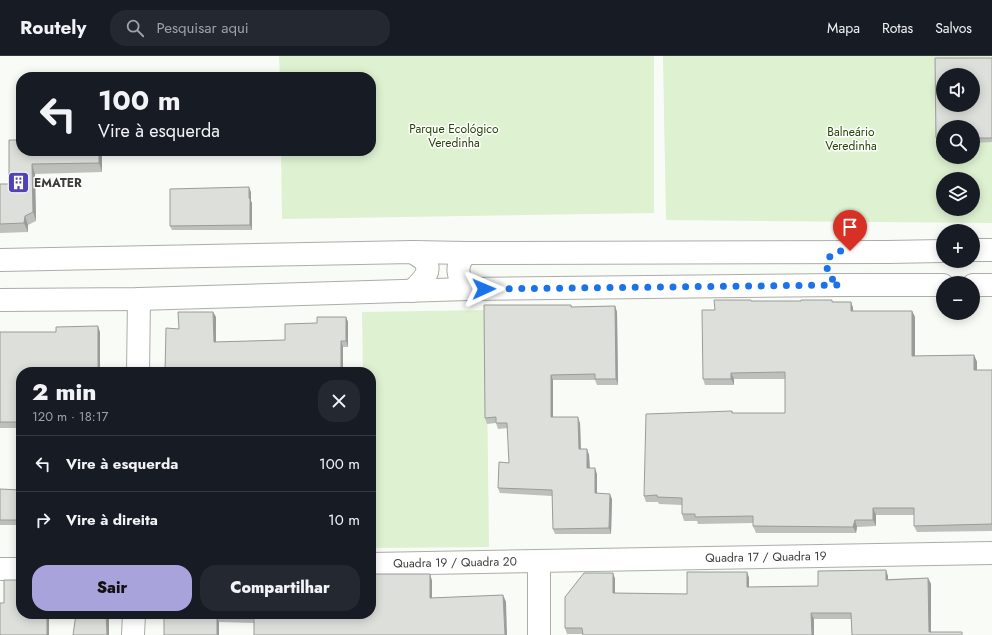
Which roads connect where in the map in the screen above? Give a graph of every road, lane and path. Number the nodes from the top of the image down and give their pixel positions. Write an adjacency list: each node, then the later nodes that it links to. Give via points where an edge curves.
1 (936, 250): 4 (street)
2 (980, 250): 3 (street)
3 (992, 250)
4 (838, 251): 6 (street); 8 (street, via 828,258 826,269 830,278)
5 (413, 252): 6 (street); 7 (street); 13 (street, via 423,259 427,270 426,277)
6 (467, 253): 12 (street, via 461,260 458,270 461,280)
7 (0, 260)
8 (840, 285): 9 (street); 12 (street)
9 (936, 285)
10 (980, 285): 11 (street)
11 (992, 285)
12 (468, 289): 13 (street)
13 (412, 291): 14 (street)
14 (139, 299): 15 (street); 16 (street)
15 (0, 300)
16 (138, 367)
17 (992, 553): 18 (street, Quadra 17 / Quadra 19)
18 (539, 562): 19 (street, Quadra 19 / Quadra 20); 24 (street)
19 (376, 564)
20 (0, 569): 21 (street)
21 (16, 569)
22 (134, 619): 23 (street)
23 (133, 635)
24 (539, 635)

